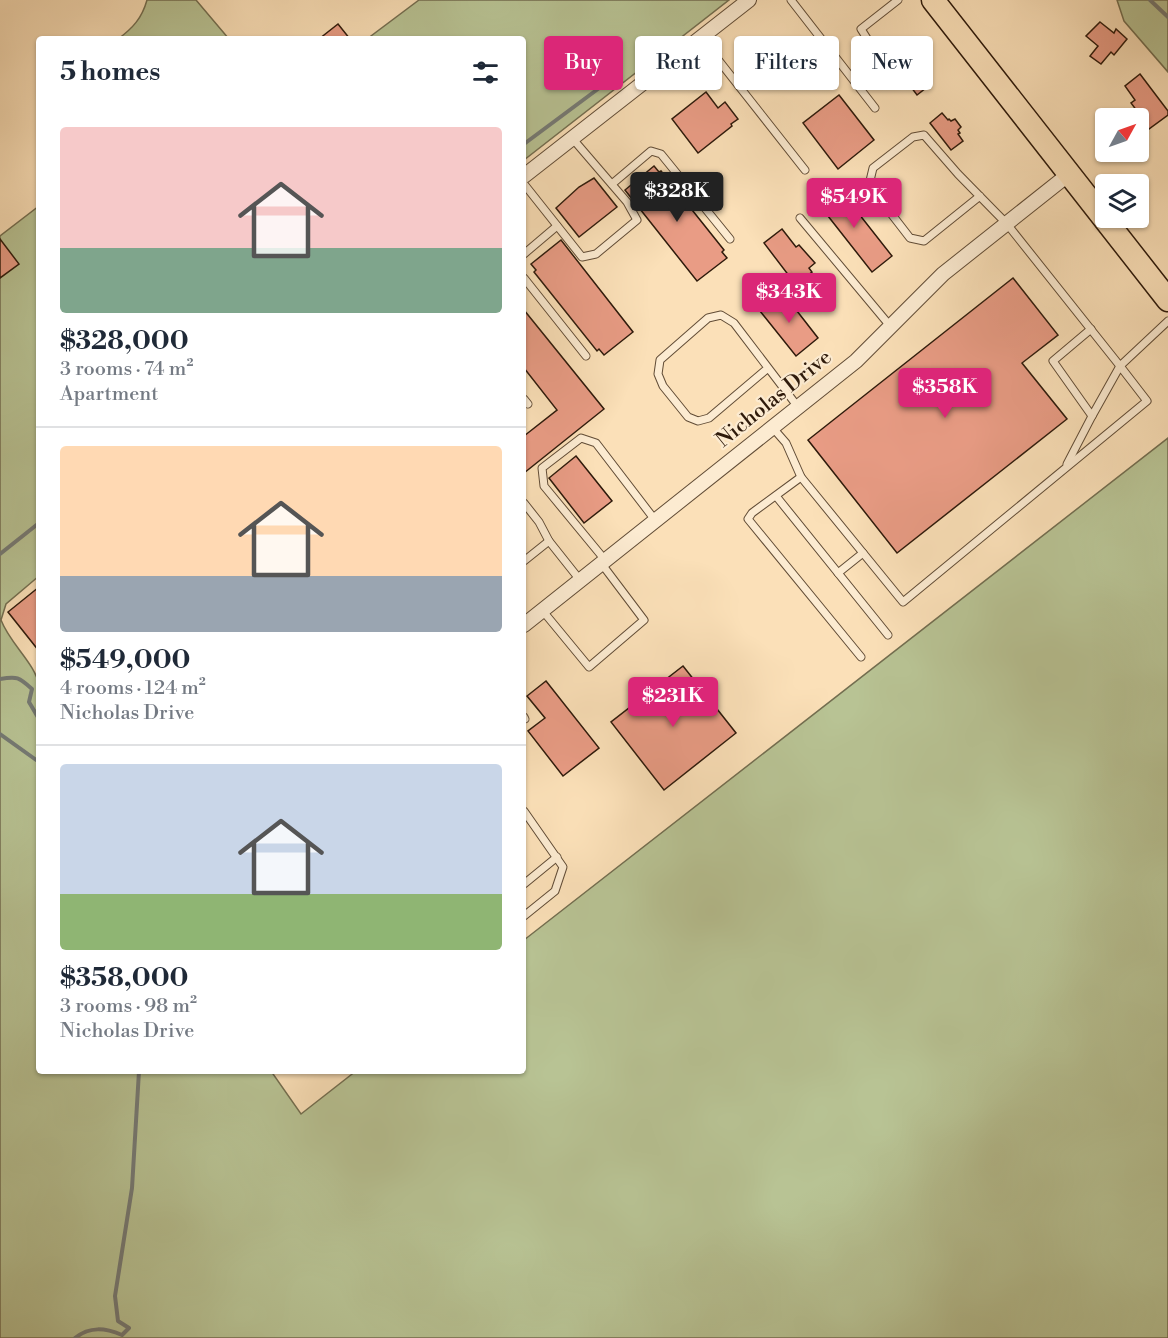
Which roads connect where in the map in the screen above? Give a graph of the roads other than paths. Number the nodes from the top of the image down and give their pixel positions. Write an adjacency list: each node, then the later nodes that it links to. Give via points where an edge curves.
1 (749, 0): 5 (street)
2 (791, 0): 9 (lane)
3 (898, 0): 6 (lane, via 861,29)
4 (933, 0): 13 (main road)
5 (704, 36)
6 (865, 36)
7 (722, 65): 11 (lane)
8 (635, 89): 10 (street)
9 (875, 108)
10 (572, 138): 12 (street); 14 (lane)
11 (805, 170)
12 (526, 174)
13 (1069, 174): 18 (street, Nicholas Drive); 23 (main road)
14 (612, 184): 19 (lane, via 637,220 596,254 582,257); 20 (lane, via 651,151 661,154)
15 (526, 187): 19 (lane)
16 (980, 196): 16 (lane, via 924,135 913,136 873,168 869,185 910,238 924,241); 18 (lane)
17 (800, 218): 25 (lane)
18 (1006, 224): 25 (street, Nicholas Drive, via 943,274); 26 (lane)
19 (557, 226): 21 (lane)
20 (730, 239)
21 (526, 252)
22 (526, 281): 27 (lane)
23 (1168, 300)
24 (1168, 321): 28 (lane)
25 (891, 327): 30 (street, Nicholas Drive)
26 (1091, 329): 28 (lane); 31 (lane, via 1053,361)
27 (586, 356)
28 (1120, 366): 31 (lane); 33 (lane, via 1146,401)
29 (768, 368): 29 (lane, via 734,323 721,315 708,318 660,360 658,374 688,417 698,421 709,418); 30 (lane)
30 (798, 407): 32 (street, Nicholas Drive)
31 (1092, 416): 33 (lane)
32 (772, 427): 34 (lane, via 786,443); 37 (street, Nicholas Drive)
33 (1065, 467): 39 (lane, via 903,602)
34 (801, 477): 35 (lane); 39 (lane)
35 (776, 496): 42 (lane); 47 (lane, via 748,519)
36 (526, 506): 38 (lane)
37 (656, 520): 41 (street, Nicholas Drive); 41 (lane, via 596,443 581,438 542,468 544,486)
38 (549, 541): 40 (lane); 43 (lane)
39 (863, 554): 42 (lane)
40 (526, 559)
41 (603, 562): 43 (street, Nicholas Drive); 44 (lane, via 644,620 589,667)
42 (838, 573): 46 (lane)
43 (580, 580): 44 (street, Nicholas Drive)
44 (542, 610): 45 (street, Nicholas Drive)
45 (526, 623)
46 (888, 634)
47 (861, 657)
48 (526, 814): 49 (lane)
49 (557, 857): 50 (lane); 51 (lane, via 563,867 555,891)
50 (526, 882)
51 (526, 914)

